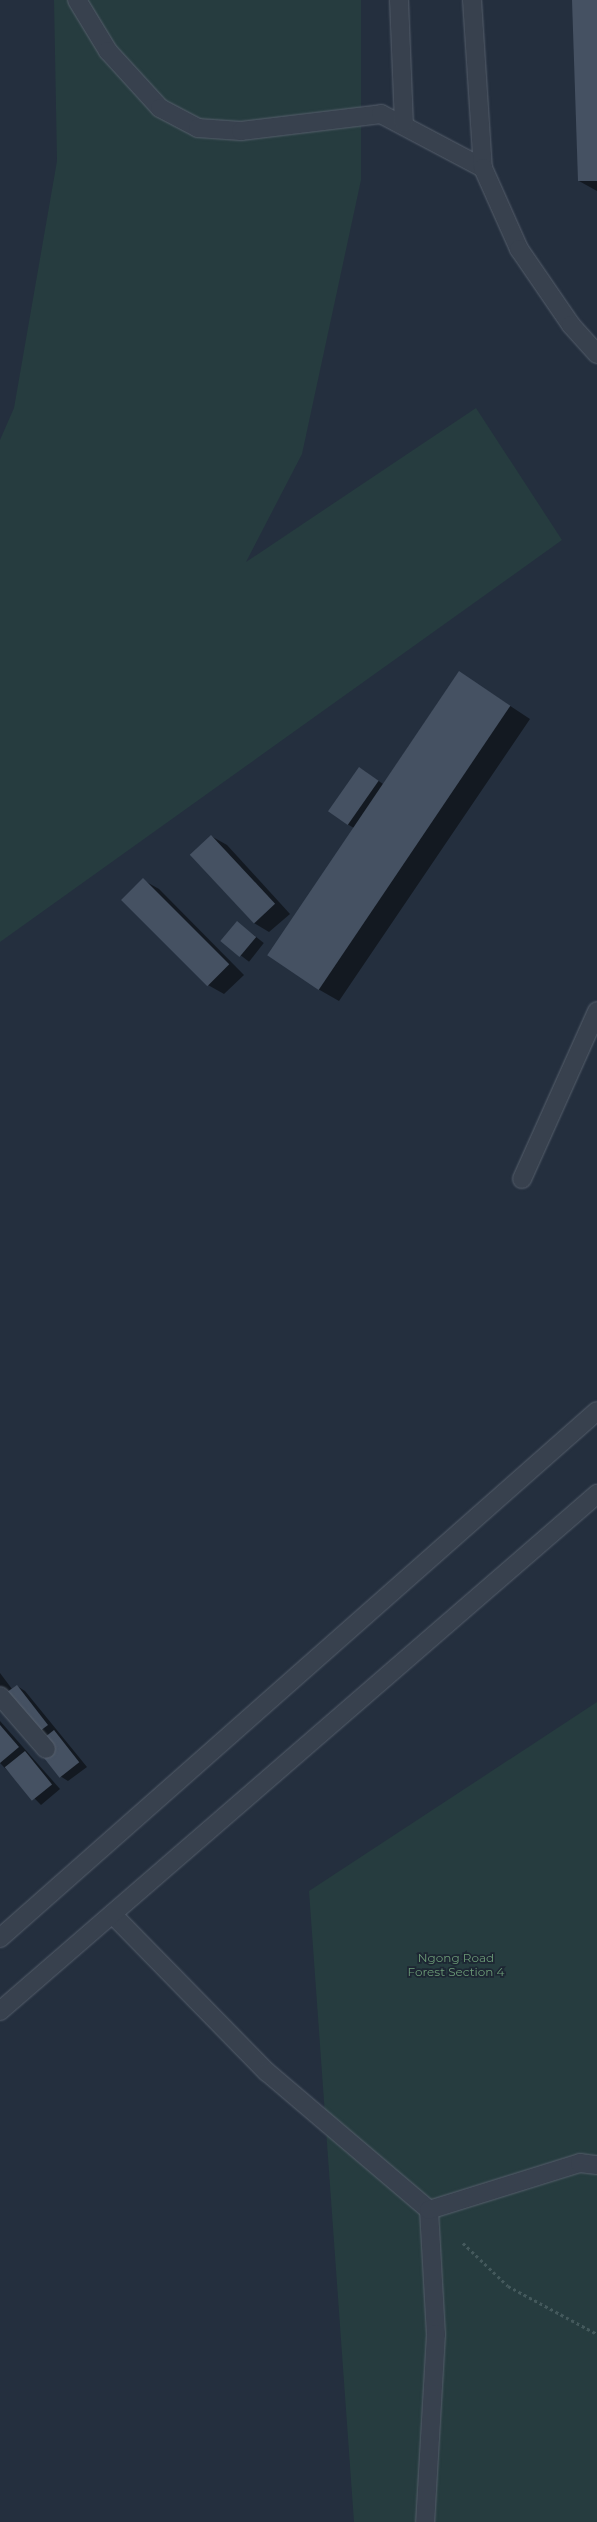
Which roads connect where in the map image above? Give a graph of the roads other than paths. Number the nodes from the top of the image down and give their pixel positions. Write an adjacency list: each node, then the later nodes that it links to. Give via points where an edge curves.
1 (76, 0): 4 (lane, via 108,51 160,108 198,128 241,131 381,114)
2 (399, 0): 4 (lane)
3 (472, 0): 5 (lane)
4 (404, 123): 5 (lane)
5 (483, 168): 6 (lane, via 519,249 571,325)
6 (597, 354)
7 (597, 1011): 8 (lane)
8 (522, 1179)
9 (597, 1411): 14 (lane)
10 (597, 1494): 13 (lane)
11 (0, 1696): 12 (lane)
12 (46, 1749)
13 (113, 1915): 15 (lane); 17 (lane, via 267,2072)
14 (0, 1938)
15 (0, 2011)
16 (597, 2165): 17 (lane, via 580,2164)
17 (429, 2210): 18 (lane, via 436,2334)
18 (425, 2522)

